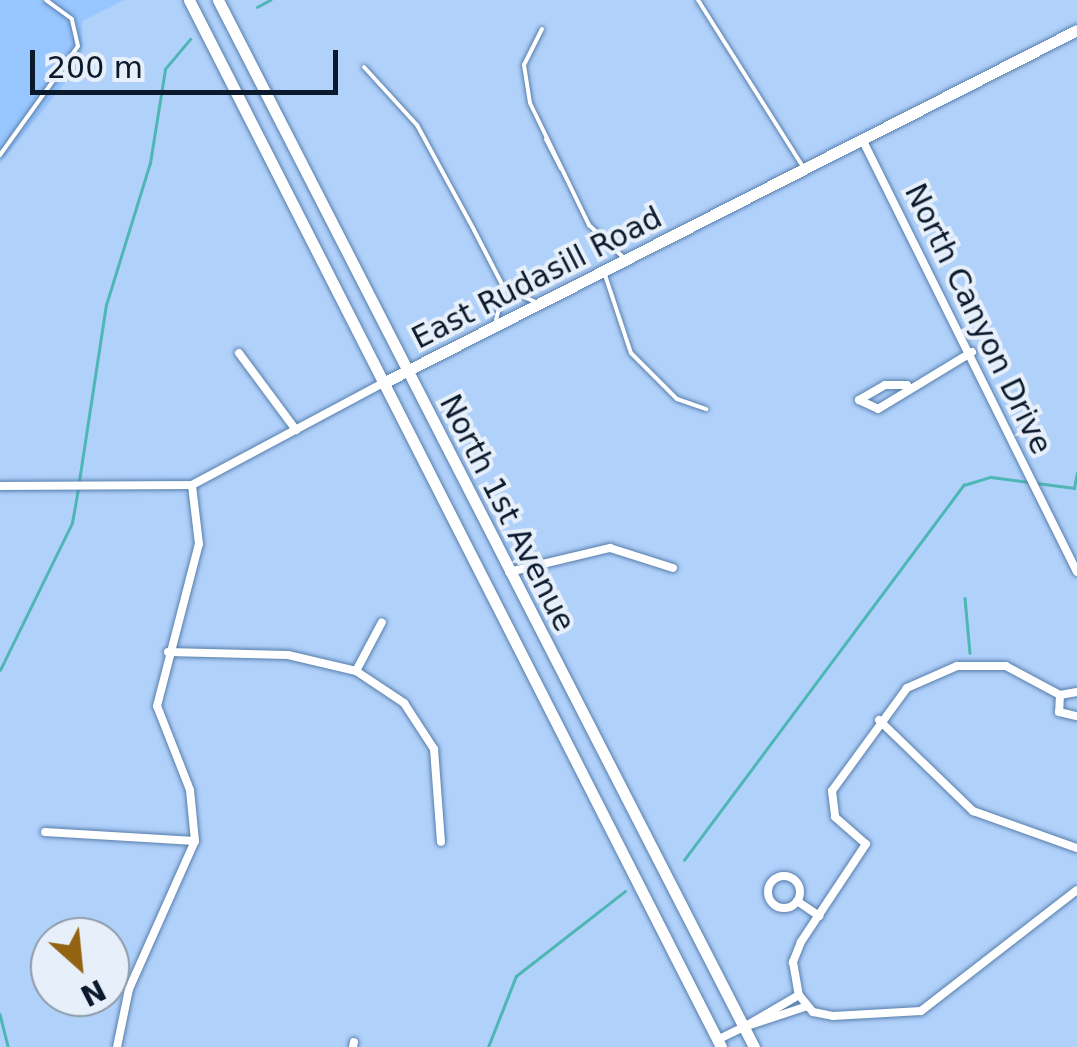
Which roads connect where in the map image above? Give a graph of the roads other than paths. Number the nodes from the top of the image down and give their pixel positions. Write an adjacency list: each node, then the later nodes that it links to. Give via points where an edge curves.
1 (46, 0): 9 (lane, via 72,19 78,46)
2 (190, 0): 19 (main road, North 1st Avenue)
3 (218, 0): 18 (main road, North 1st Avenue)
4 (698, 0): 10 (lane)
5 (542, 29): 11 (lane, via 524,65 546,139 589,224)
6 (1077, 30): 8 (main road, East Rudasill Road)
7 (364, 67): 13 (lane, via 422,134)
8 (864, 141): 10 (main road, East Rudasill Road); 16 (street, North Canyon Drive)
9 (0, 155)
10 (804, 170): 11 (main road, East Rudasill Road)
11 (626, 261): 12 (main road, East Rudasill Road)
12 (604, 272): 14 (main road, East Rudasill Road); 21 (lane, via 631,353 677,399)
13 (504, 288): 14 (lane); 15 (lane)
14 (546, 301): 15 (main road, East Rudasill Road)
15 (487, 331): 18 (main road, East Rudasill Road)
16 (972, 352): 20 (street); 27 (street, North Canyon Drive)
17 (239, 353): 22 (street)
18 (408, 372): 19 (main road, East Rudasill Road); 26 (main road, North 1st Avenue)
19 (385, 382): 22 (street, East Rudasill Road); 45 (main road, North 1st Avenue)
20 (907, 386): 20 (street, via 886,384 859,400 872,412)
21 (706, 409)
22 (296, 430): 23 (street, East Rudasill Road)
23 (192, 485): 24 (street, East Rudasill Road); 29 (street, via 200,544)
24 (0, 486)
25 (673, 568): 26 (street, via 610,548)
26 (508, 572): 44 (main road, North 1st Avenue)
27 (1077, 572)
28 (382, 622): 30 (street)
29 (168, 652): 30 (street, via 288,655); 36 (street, via 157,706 190,790)
30 (356, 671): 37 (street, via 404,703 434,748)
31 (1077, 692): 32 (street)
32 (1060, 694): 33 (street, via 1059,712); 34 (street, via 1006,666 957,666 907,688)
33 (1077, 716)
34 (879, 720): 38 (street, via 973,811); 41 (street, via 832,791 835,816 866,844)
35 (45, 832): 36 (street)
36 (196, 841): 46 (street, via 129,989)
37 (440, 842)
38 (1077, 848)
39 (1077, 890): 43 (street, via 921,1011 833,1016)
40 (797, 901): 40 (street, via 795,880 771,883 773,904); 41 (street)
41 (819, 916): 42 (street, via 793,962)
42 (799, 996): 43 (street); 44 (street)
43 (808, 1006): 44 (street)
44 (744, 1027): 45 (street); 47 (main road, North 1st Avenue)
45 (719, 1044)
46 (118, 1047)
47 (754, 1047)

